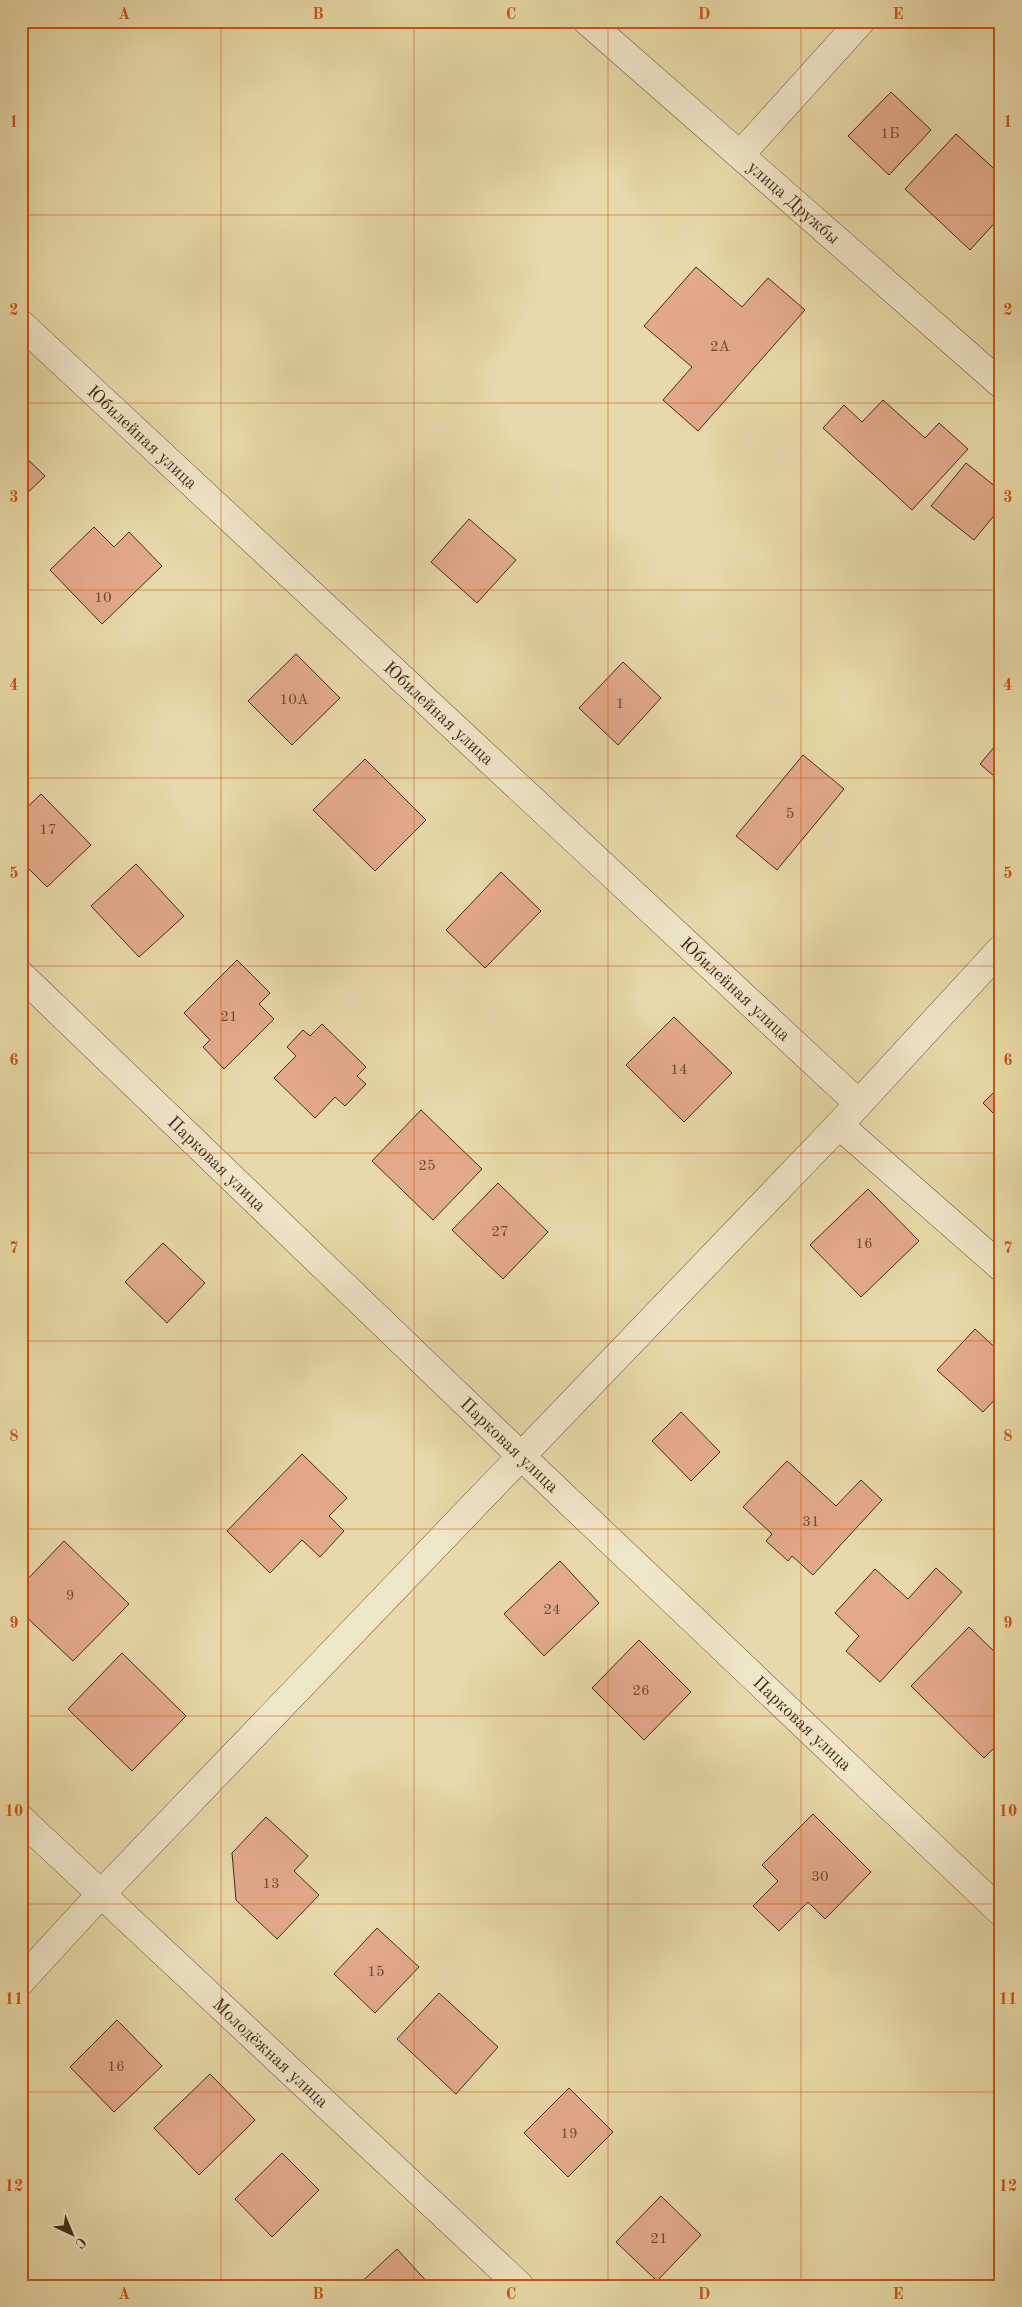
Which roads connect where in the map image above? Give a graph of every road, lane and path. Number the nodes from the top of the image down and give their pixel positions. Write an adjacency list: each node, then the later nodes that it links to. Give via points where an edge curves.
1 (587, 21): 3 (street, улица Дружбы)
2 (861, 21): 3 (street)
3 (740, 155): 5 (street, улица Дружбы)
4 (21, 324): 8 (street, Юбилейная улица)
5 (1001, 384)
6 (1001, 949): 8 (street)
7 (21, 975): 11 (street, Парковая улица)
8 (858, 1103): 9 (street)
9 (839, 1125): 10 (street); 11 (street)
10 (1001, 1266)
11 (521, 1456): 13 (street); 14 (street, Парковая улица)
12 (21, 1819): 13 (street, Молодёжная улица)
13 (101, 1894): 15 (street); 16 (street, Молодёжная улица)
14 (1001, 1912)
15 (21, 1981)
16 (520, 2286)

